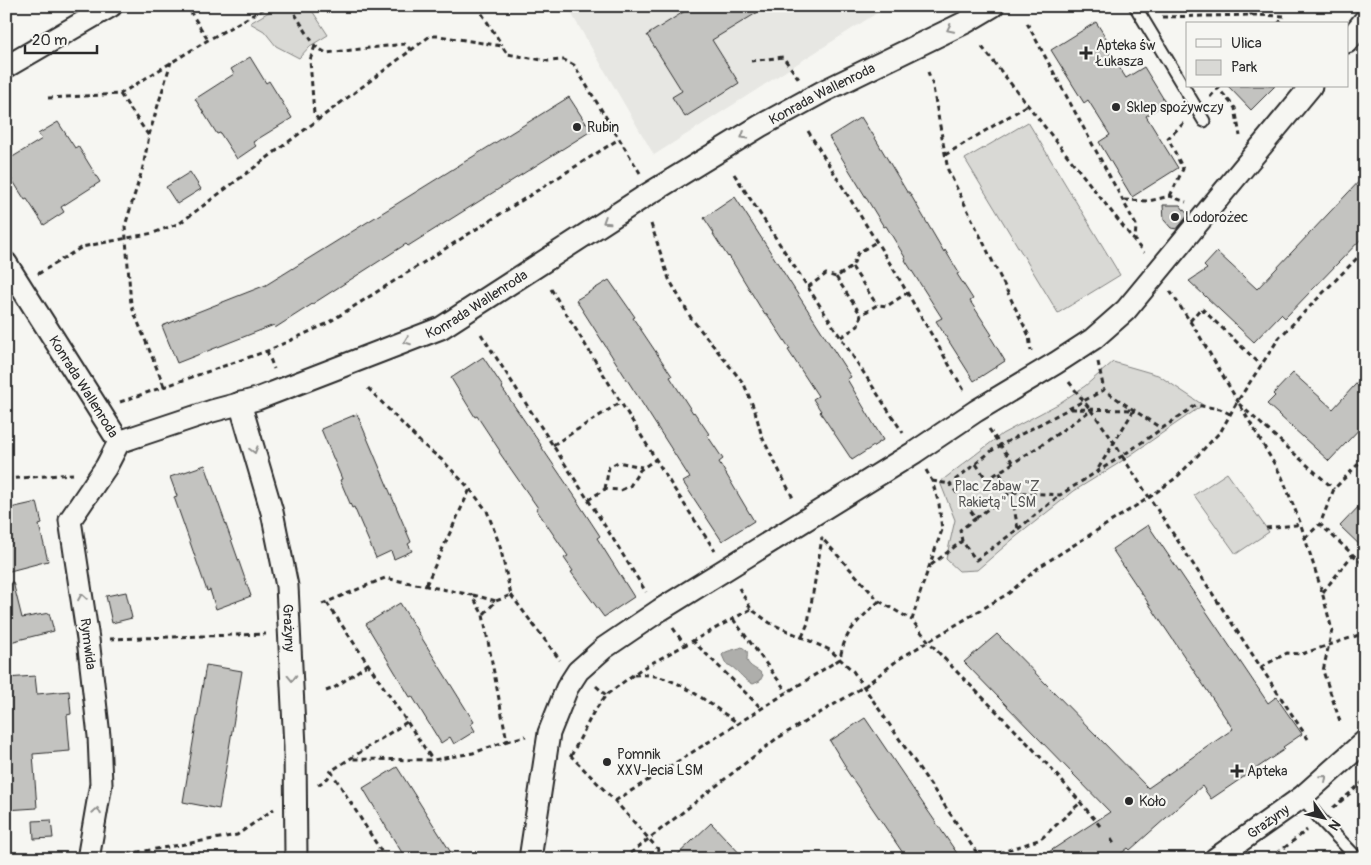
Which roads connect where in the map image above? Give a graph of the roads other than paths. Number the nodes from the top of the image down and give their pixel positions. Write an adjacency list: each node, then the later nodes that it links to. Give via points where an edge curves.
1 (111, 6): 6 (street)
2 (993, 6): 10 (street, Konrada Wallenroda, one-way to 10, via 967,22 824,90 760,126 440,328 258,399)
3 (1135, 6): 8 (lane)
4 (1365, 20): 5 (street)
5 (1348, 41)
6 (6, 67)
7 (1309, 88): 16 (street, via 1126,310 1093,339 658,612 604,648 578,671 567,688 549,733)
8 (1204, 121)
9 (6, 263): 11 (street, Konrada Wallenroda)
10 (240, 403): 11 (street, Konrada Wallenroda); 15 (street, Grażyny, one-way to 15, via 272,512 288,586)
11 (118, 442): 14 (street, Rymwida, one-way to 11, via 101,784 99,736 70,520 106,467)
12 (1365, 741): 13 (street, Grażyny, one-way to 12)
13 (1302, 797): 17 (street, Grażyny); 18 (lane)
14 (88, 859)
15 (296, 859)
16 (530, 859)
17 (1214, 859)
18 (1358, 859)

